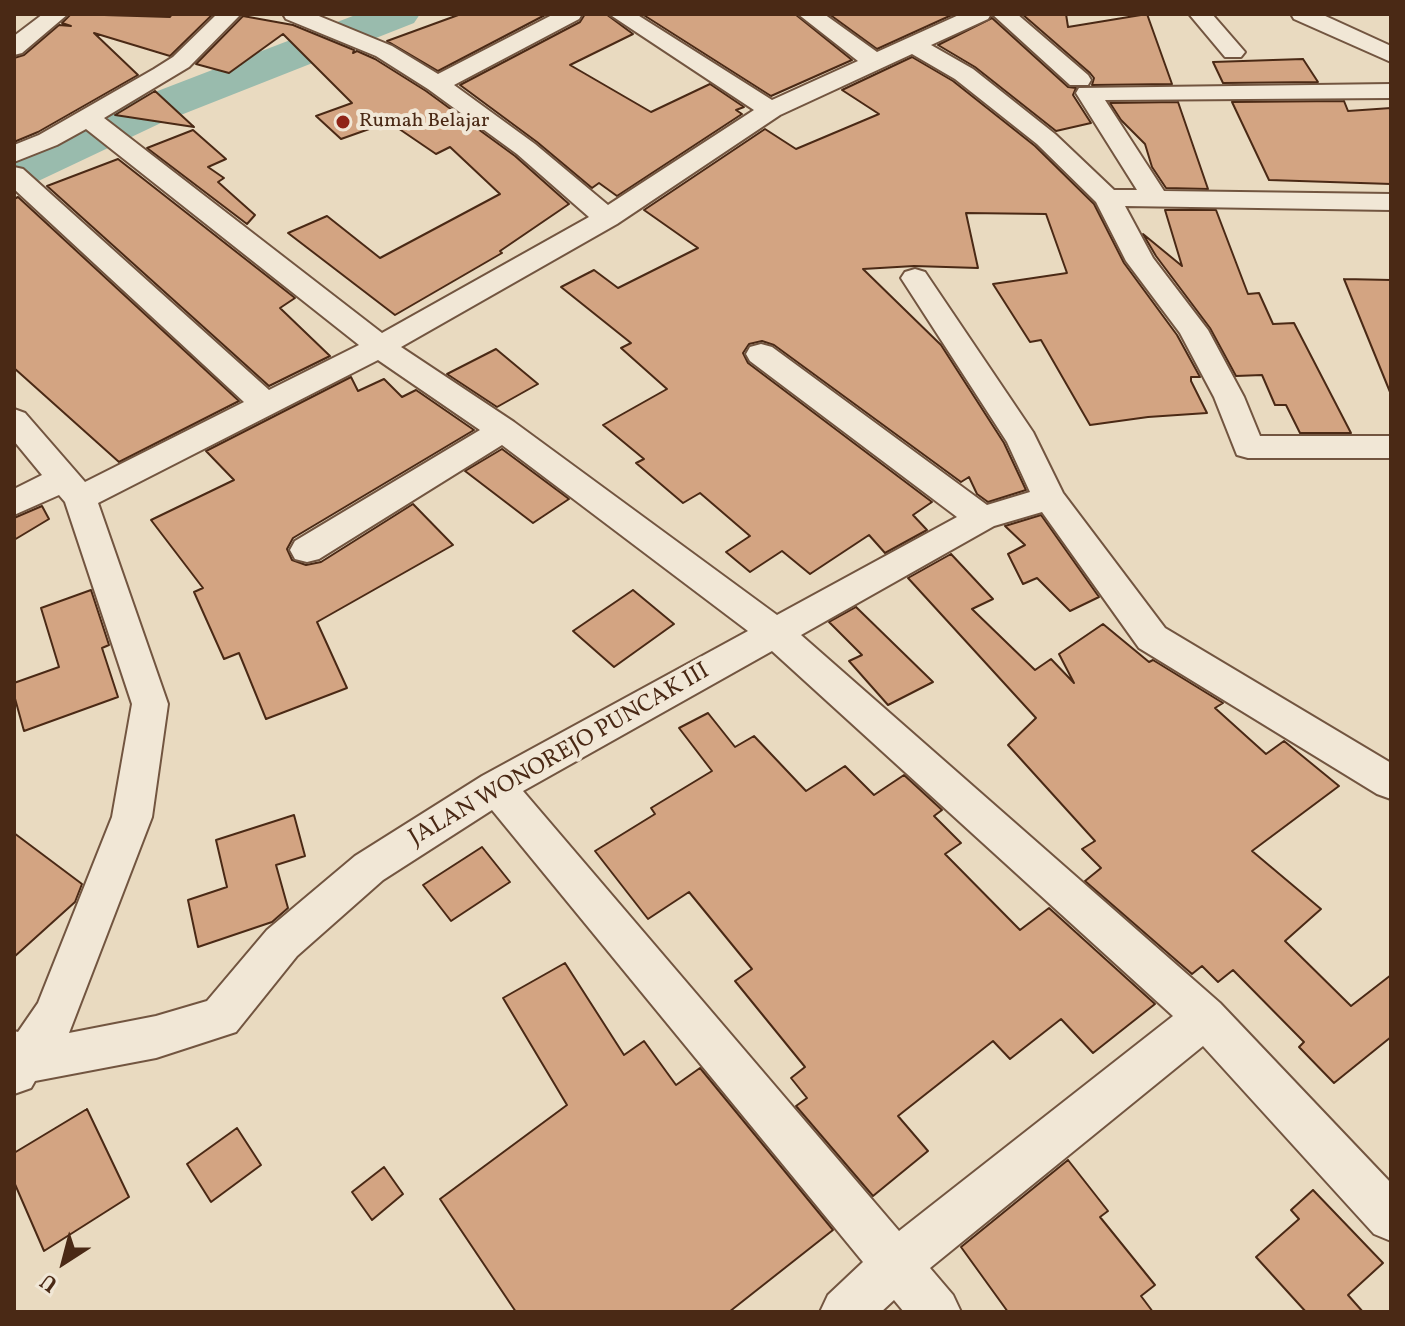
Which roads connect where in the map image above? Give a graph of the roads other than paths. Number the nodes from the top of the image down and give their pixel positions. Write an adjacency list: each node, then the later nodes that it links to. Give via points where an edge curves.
1 (57, 14): 12 (street)
2 (230, 14): 20 (street, via 181,62)
3 (294, 14): 17 (street, via 384,51)
4 (571, 14): 17 (street)
5 (620, 14): 19 (street)
6 (809, 14): 15 (street)
7 (980, 14): 11 (street)
8 (1003, 14): 16 (street)
9 (1200, 14): 13 (street)
10 (1302, 14): 14 (street)
11 (915, 46): 15 (street); 23 (street, via 964,74 1046,139)
12 (14, 48)
13 (1233, 52)
14 (1391, 55)
15 (875, 62): 19 (street)
16 (1079, 80)
17 (437, 84): 26 (street, via 526,149)
18 (1391, 91): 24 (street, via 1088,93)
19 (771, 110): 26 (street)
20 (87, 117): 21 (street); 28 (street)
21 (14, 154)
22 (21, 186): 30 (street)
23 (1107, 198): 24 (street); 33 (street, via 1140,261 1193,330 1229,397 1248,447)
24 (1155, 198): 25 (street)
25 (1391, 202)
26 (607, 218): 28 (street)
27 (915, 278): 35 (street, via 1022,440)
28 (380, 347): 30 (street); 32 (street)
29 (761, 354): 37 (street)
30 (264, 403): 34 (street)
31 (14, 420): 34 (street)
32 (503, 430): 38 (street); 39 (street)
33 (1391, 447)
34 (72, 488): 36 (street); 43 (street, via 150,704 132,817 55,1016)
35 (1049, 498): 37 (street, JALAN WONOREJO PUNCAK III); 40 (street, via 1152,638)
36 (14, 503)
37 (982, 518): 39 (street, JALAN WONOREJO PUNCAK III)
38 (307, 550)
39 (776, 633): 41 (street, JALAN WONOREJO PUNCAK III); 42 (street)
40 (1391, 783)
41 (496, 787): 43 (street, JALAN WONOREJO PUNCAK III, via 369,868 282,943 221,1018 156,1037); 45 (street)
42 (1205, 1017): 44 (street); 45 (street)
43 (18, 1063)
44 (1391, 1217)
45 (898, 1263): 46 (street); 47 (street)
46 (845, 1312)
47 (936, 1312)

